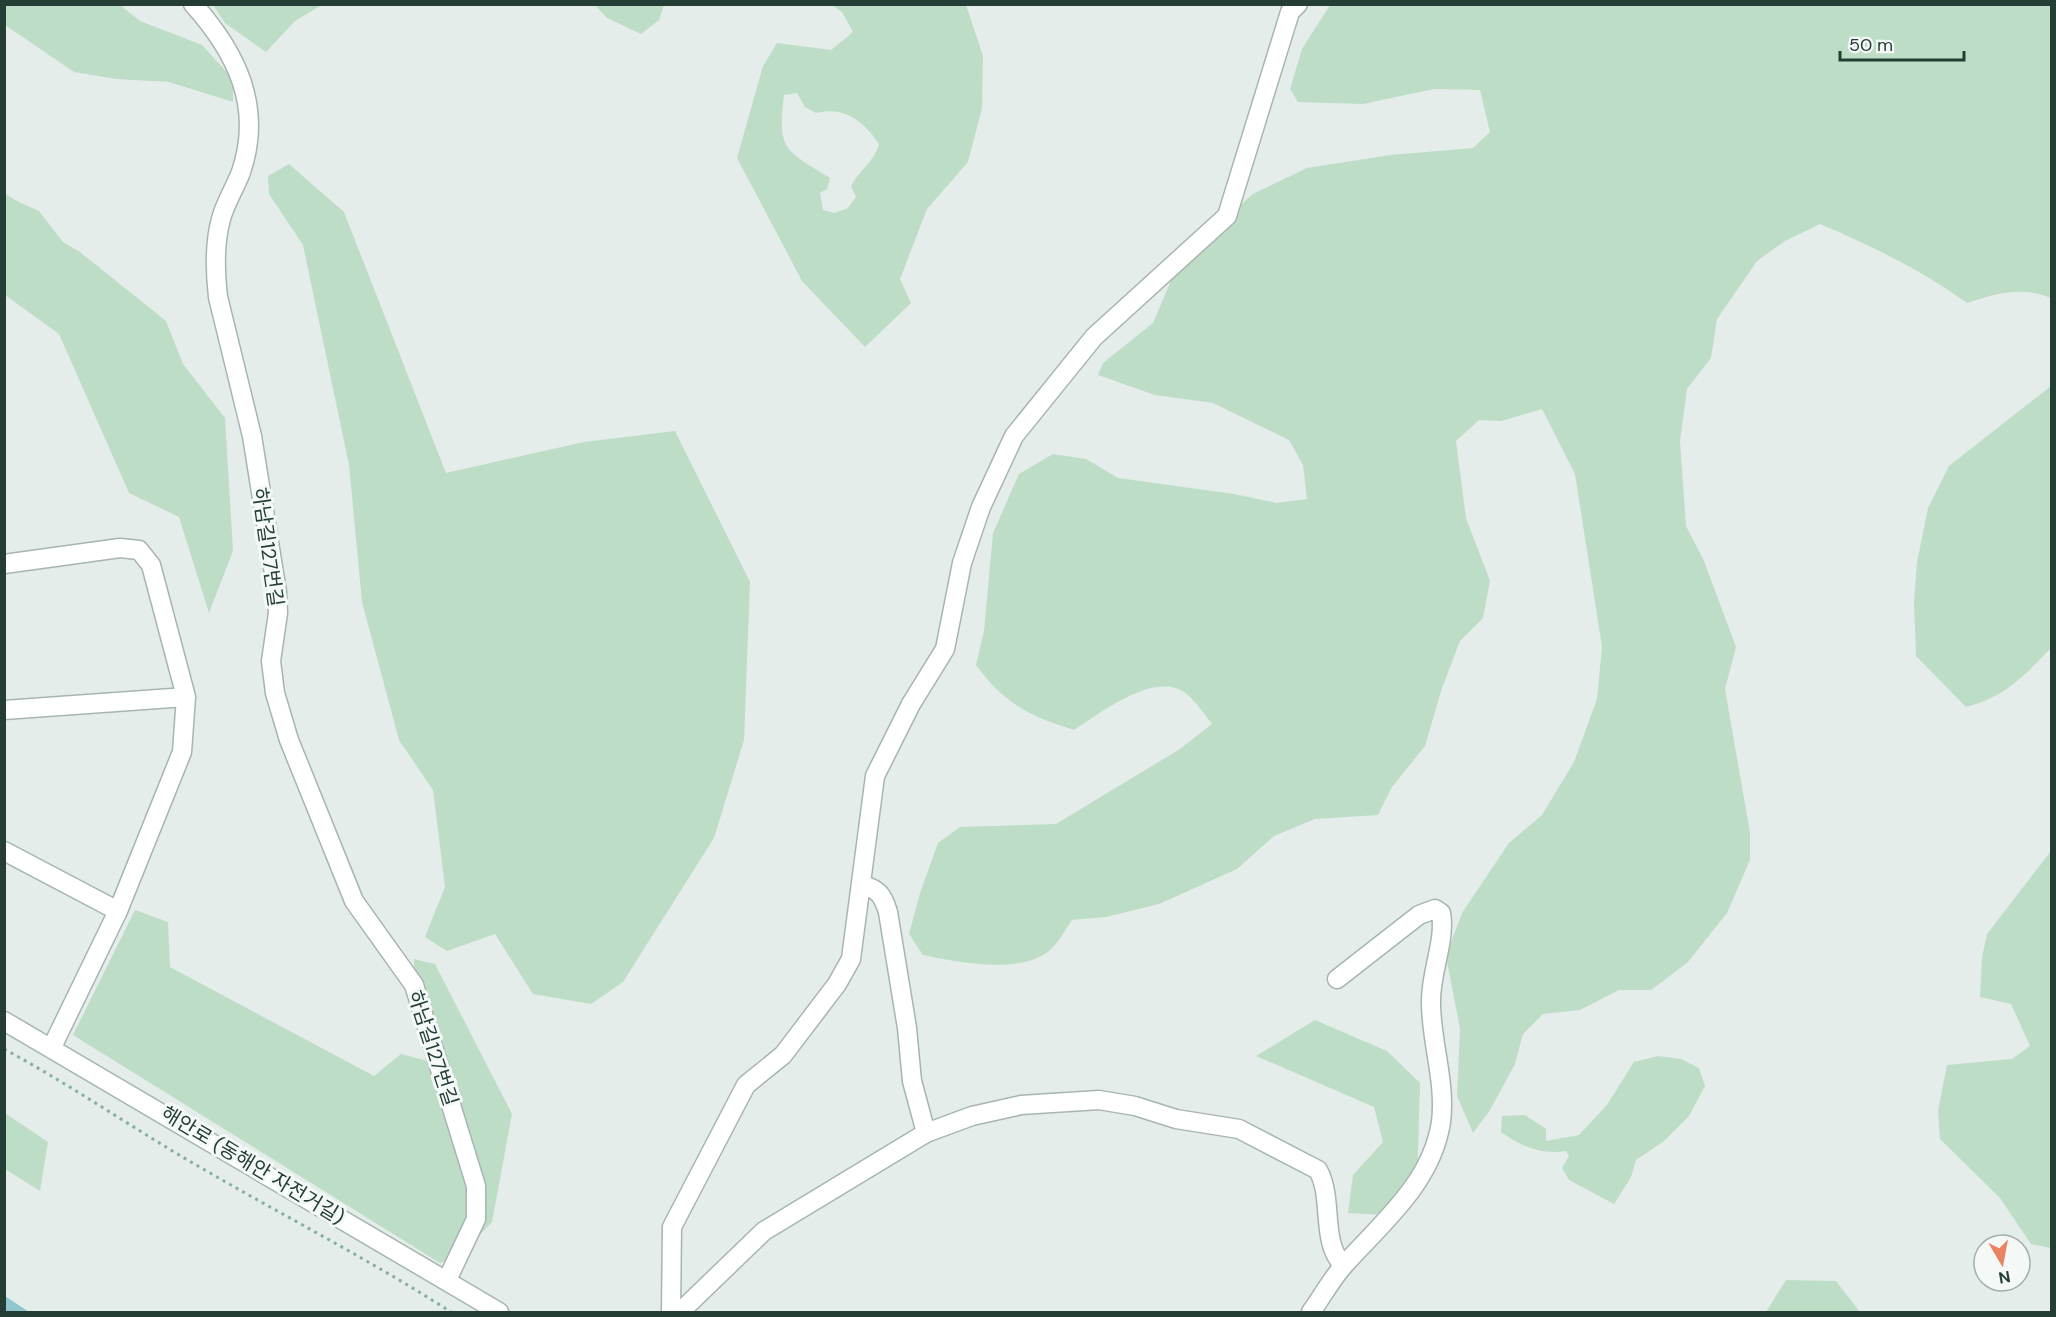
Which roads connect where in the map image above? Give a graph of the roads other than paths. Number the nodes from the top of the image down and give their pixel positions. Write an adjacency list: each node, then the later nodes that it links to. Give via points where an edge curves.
1 (193, 4): 14 (street, 하남길127번길, via 243,81 250,111 241,171 221,218 216,277 252,436 277,592 271,662 275,693 289,740 354,901 414,985 476,1186 476,1219)
2 (1298, 4): 7 (street, via 1290,12 1227,216 1094,337 1014,436 981,507 962,563 945,649 911,704 876,776)
3 (4, 564): 4 (street, via 120,548 139,550 151,565)
4 (186, 697): 5 (street); 8 (street, via 182,752)
5 (4, 710)
6 (4, 851): 8 (street)
7 (862, 885): 12 (street, via 874,888 884,897 888,912 912,1081); 16 (street, via 851,959 837,984 783,1055 746,1085 672,1227)
8 (118, 911): 11 (street)
9 (1337, 979): 13 (street, via 1419,915 1435,909 1441,913 1443,923 1431,1004 1440,1073 1441,1120 1437,1137 1417,1183)
10 (4, 1021): 11 (street, 해안로 (동해안 자전거길))
11 (52, 1047): 14 (street, 해안로 (동해안 자전거길))
12 (926, 1133): 13 (street, via 972,1116 1021,1105 1099,1100 1239,1129 1318,1170 1326,1191 1335,1257); 17 (street, via 764,1231)
13 (1344, 1265): 18 (street)
14 (447, 1280): 15 (street, 해안로 (동해안 자전거길))
15 (499, 1312)
16 (671, 1312)
17 (680, 1312)
18 (1311, 1312)

